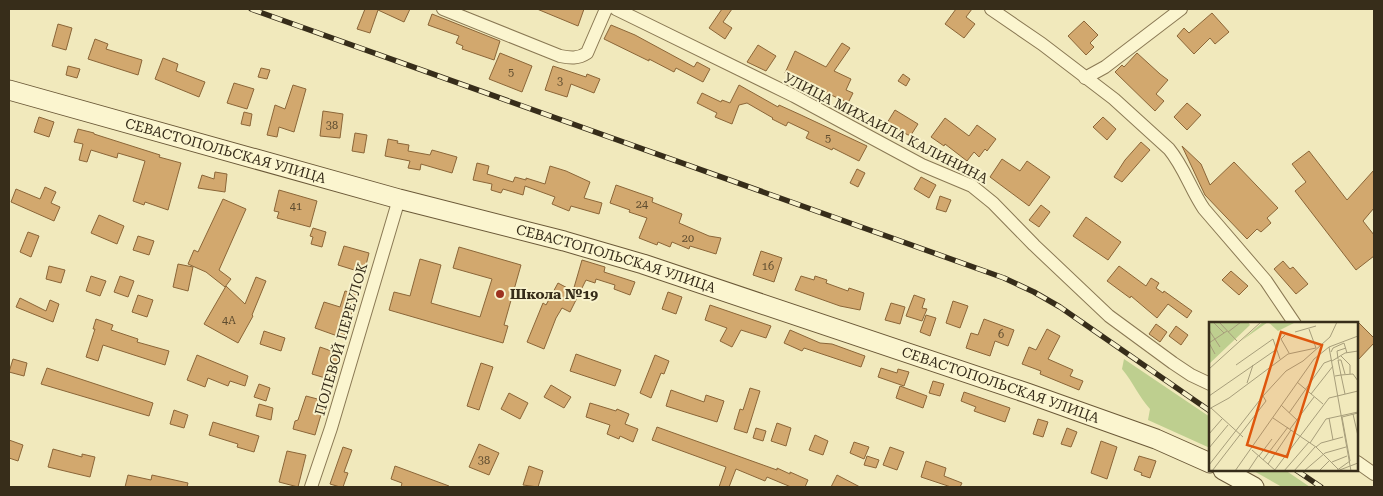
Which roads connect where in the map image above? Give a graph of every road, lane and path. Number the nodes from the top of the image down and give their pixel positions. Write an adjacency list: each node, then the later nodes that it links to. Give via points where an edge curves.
1 (443, 9): 2 (street, via 570,58 587,53)
2 (606, 9)
3 (616, 9): 10 (street, УЛИЦА МИХАИЛА КАЛИНИНА, via 794,96 922,165 972,186 1104,312 1137,339)
4 (992, 9): 6 (street)
5 (1181, 9): 6 (street)
6 (1086, 78): 9 (street, via 1169,149 1204,209 1266,281)
7 (9, 90): 8 (street, СЕВАСТОПОЛЬСКАЯ УЛИЦА)
8 (399, 199): 11 (street, СЕВАСТОПОЛЬСКАЯ УЛИЦА, via 644,264 1046,400 1156,439); 15 (street, ПОЛЕВОЙ ПЕРЕУЛОК)
9 (1294, 322)
10 (1209, 384)
11 (1209, 463)
12 (1358, 463): 14 (street)
13 (1225, 471): 16 (street)
14 (1374, 474)
15 (311, 487)
16 (1254, 487)

